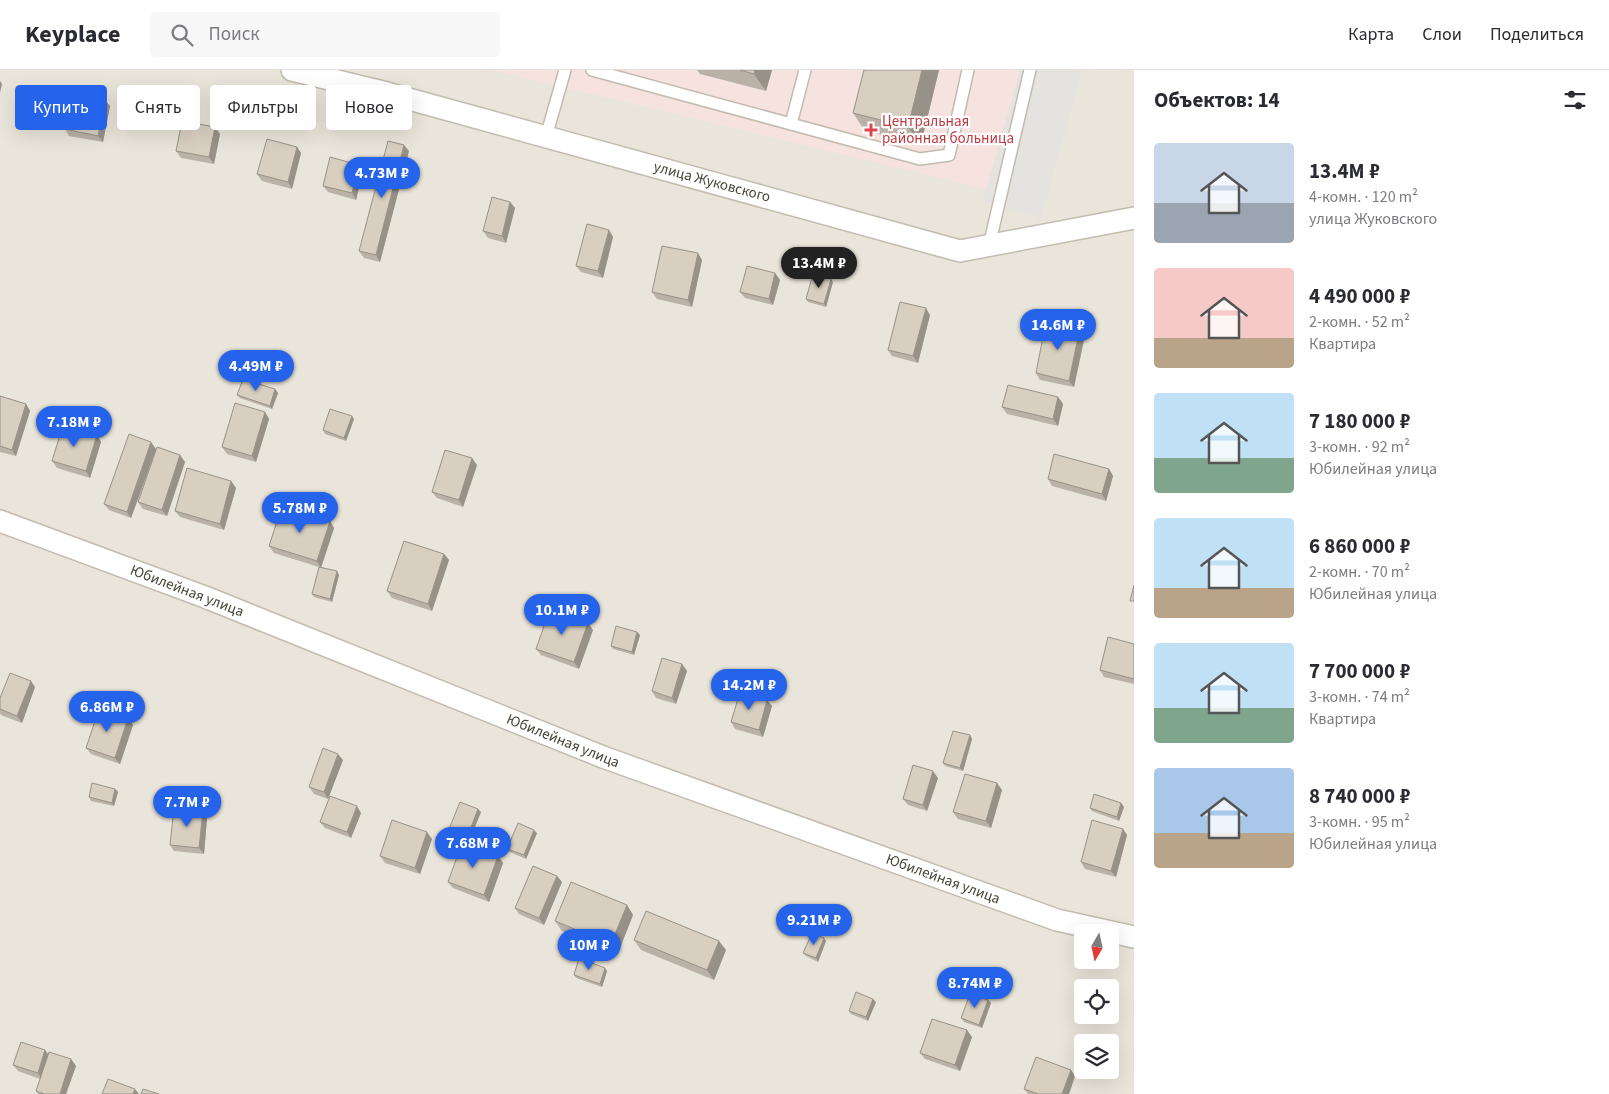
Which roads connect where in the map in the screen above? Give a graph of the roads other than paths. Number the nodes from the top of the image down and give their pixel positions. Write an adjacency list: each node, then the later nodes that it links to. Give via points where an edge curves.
1 (292, 70): 8 (street, улица Жуковского)
2 (564, 70): 8 (lane)
3 (592, 70): 7 (lane)
4 (804, 70): 7 (lane)
5 (968, 70): 7 (lane, via 949,155 920,159)
6 (1030, 70): 10 (lane)
7 (791, 124)
8 (546, 136): 10 (street, улица Жуковского, via 960,251)
9 (1134, 218): 10 (street, улица Жуковского)
10 (989, 246)
11 (0, 521): 12 (street, Юбилейная улица, via 205,597 603,757 1057,920)
12 (1134, 937)

